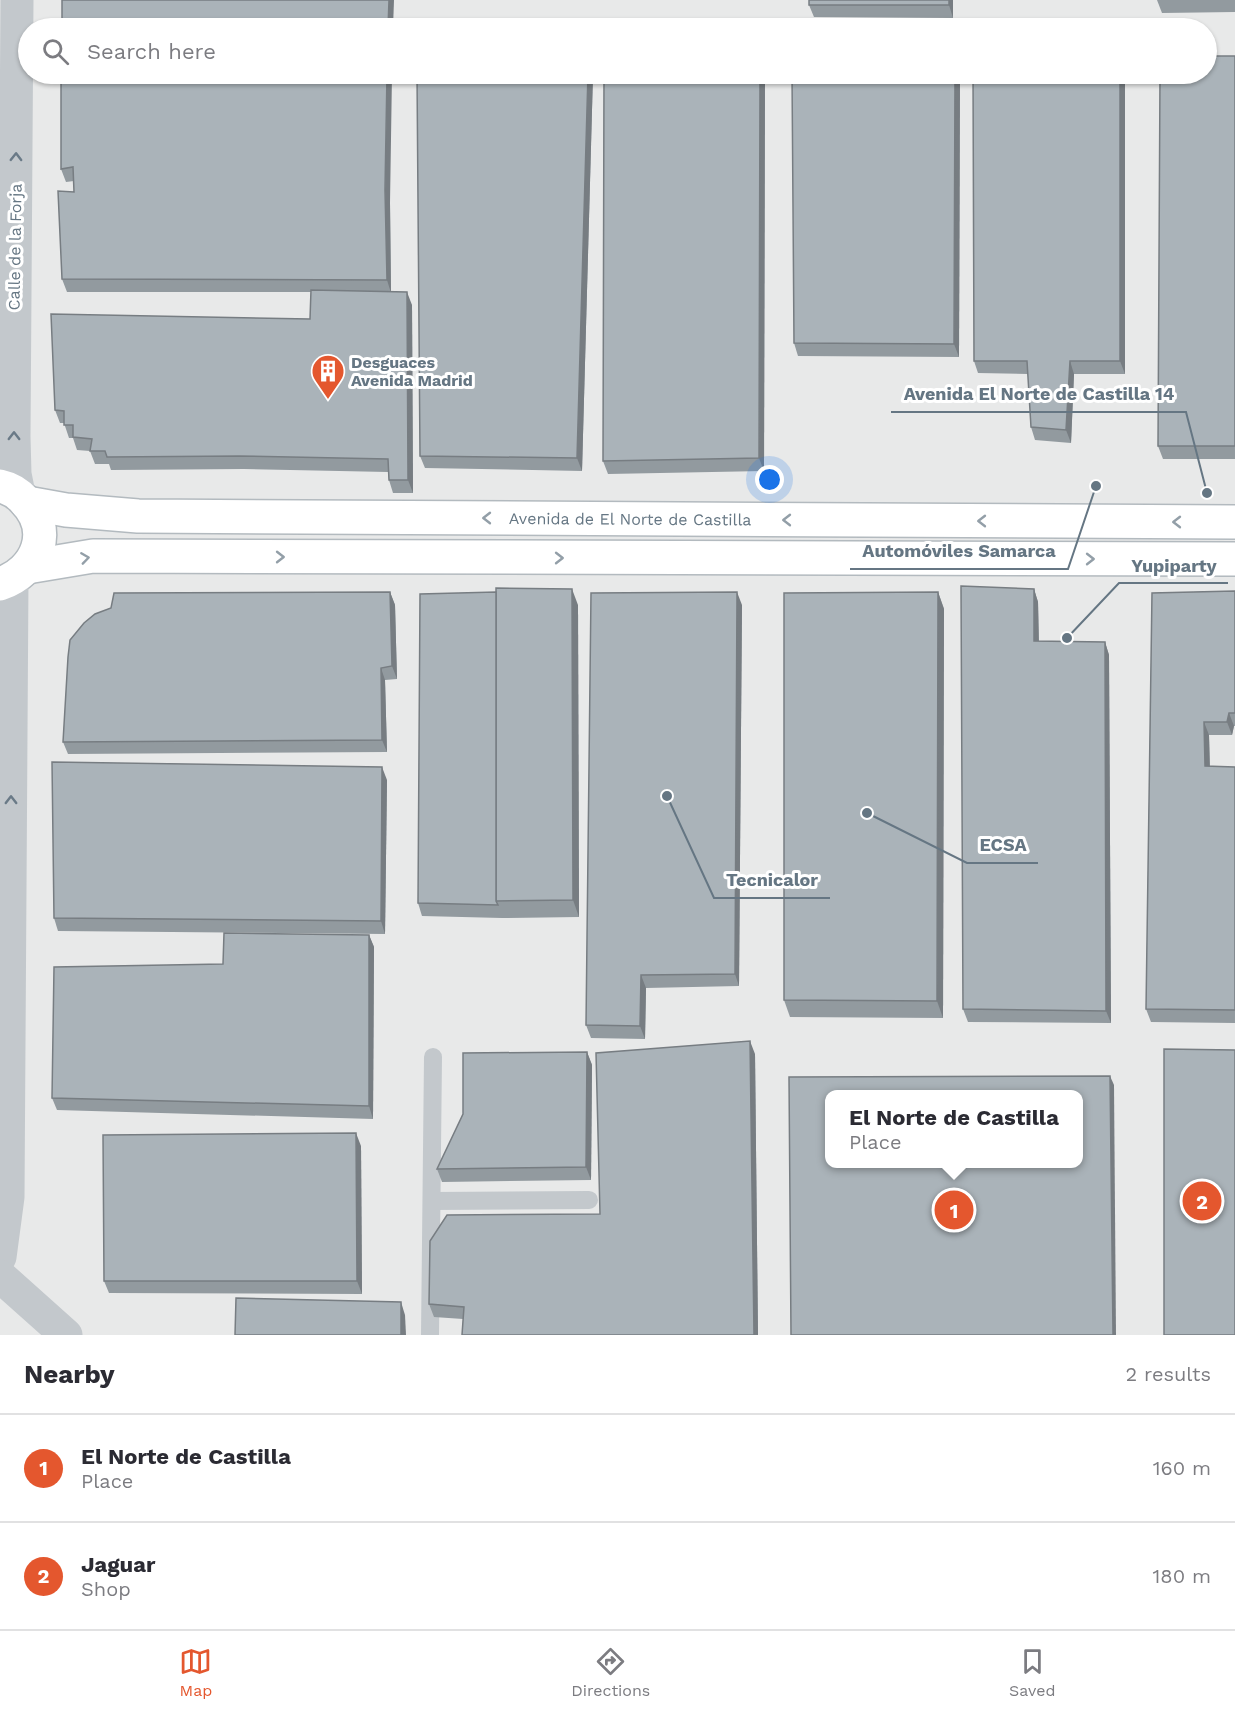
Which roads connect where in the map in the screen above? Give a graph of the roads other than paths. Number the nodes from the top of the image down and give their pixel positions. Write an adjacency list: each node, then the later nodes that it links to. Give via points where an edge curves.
1 (17, 0): 2 (street, Calle de la Forja, one-way to 1)
2 (15, 495): 3 (street, Avenida de El Norte de Castilla, one-way to 2, via 138,516 66,510); 5 (street, via 31,507 38,522 39,539 35,556)
3 (1235, 522)
4 (1235, 559): 5 (street, one-way to 4, via 93,556)
5 (13, 577): 9 (street, one-way to 5, via 8,1197)
6 (433, 1057): 8 (lane)
7 (589, 1200): 8 (lane)
8 (432, 1201): 12 (lane)
9 (0, 1257)
10 (0, 1276): 11 (street)
11 (66, 1335)
12 (430, 1335)

